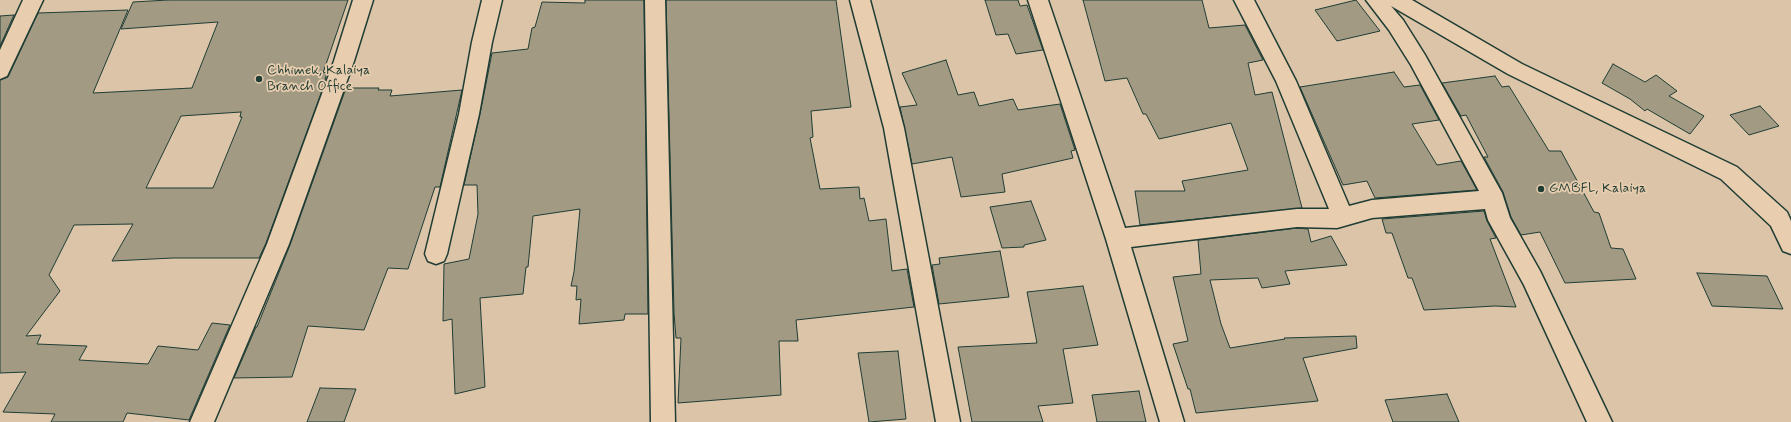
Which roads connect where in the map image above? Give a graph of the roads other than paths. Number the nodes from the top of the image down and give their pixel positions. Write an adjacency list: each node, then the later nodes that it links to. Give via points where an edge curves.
1 (33, 0): 10 (street)
2 (363, 0): 16 (street, via 344,62 278,244)
3 (492, 0): 15 (street, via 469,114)
4 (655, 0): 17 (street)
5 (860, 0): 18 (street, via 894,128)
6 (1038, 0): 13 (street)
7 (1244, 0): 12 (street, via 1286,82)
8 (1376, 0): 11 (street, via 1396,25 1418,60)
9 (1397, 0): 14 (street, via 1515,69 1729,173 1779,219)
10 (0, 71)
11 (1494, 199): 12 (street, via 1372,209); 20 (street, via 1499,220 1532,278)
12 (1343, 217): 13 (street, via 1297,218)
13 (1117, 239): 19 (street)
14 (1791, 244)
15 (436, 254)
16 (202, 422)
17 (663, 422)
18 (948, 422)
19 (1172, 422)
20 (1600, 422)

